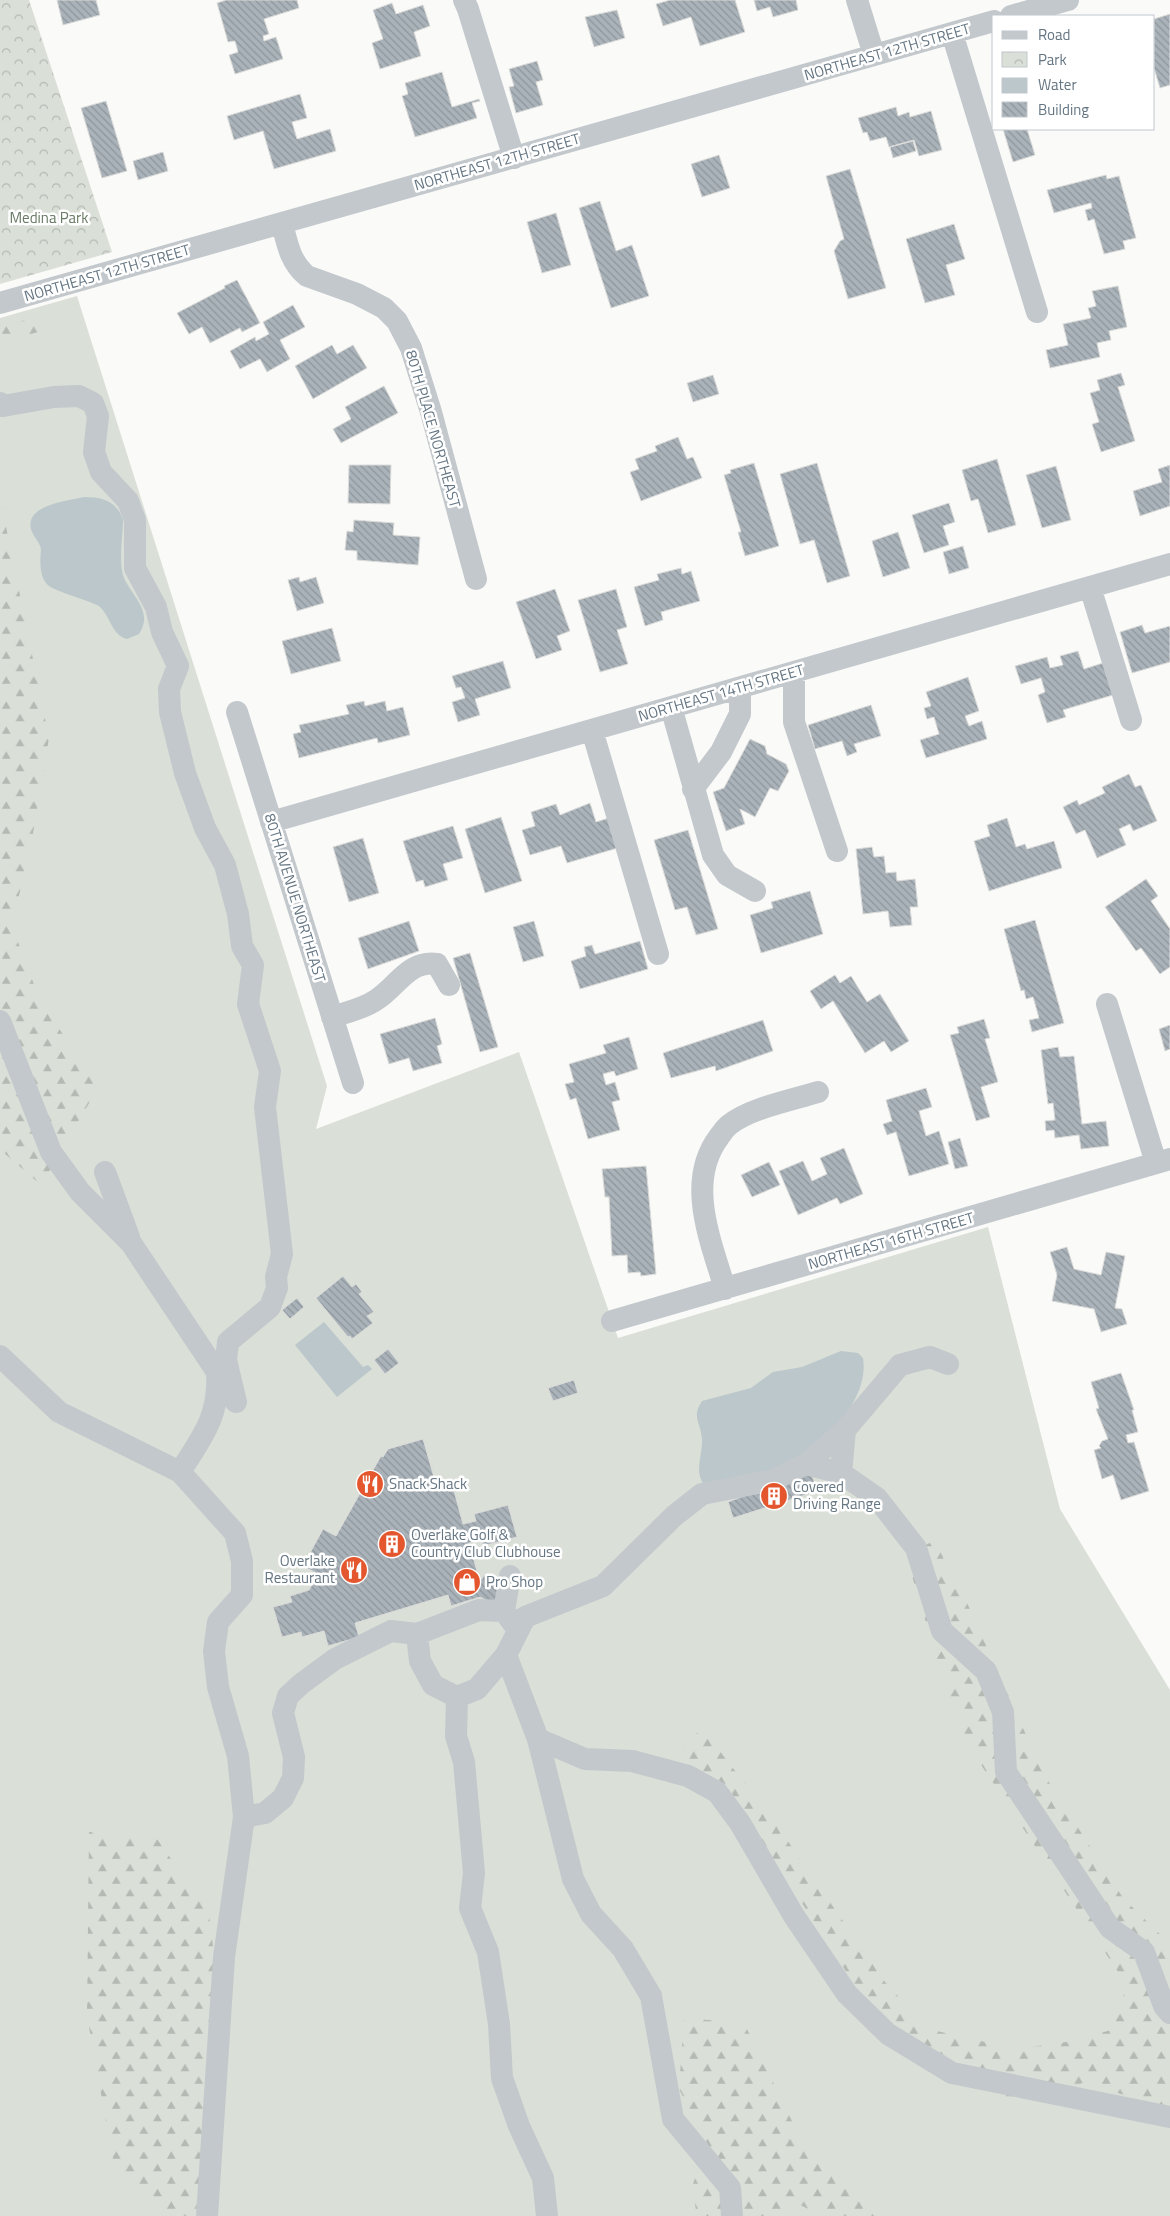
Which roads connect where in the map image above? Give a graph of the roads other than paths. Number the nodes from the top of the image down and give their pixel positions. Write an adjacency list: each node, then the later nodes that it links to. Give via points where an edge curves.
1 (464, 0): 8 (street)
2 (857, 0): 7 (street)
3 (1068, 0): 4 (street)
4 (1015, 15)
5 (992, 22): 6 (street, NORTHEAST 12TH STREET)
6 (952, 33): 7 (street, NORTHEAST 12TH STREET); 11 (street)
7 (874, 55): 8 (street, NORTHEAST 12TH STREET)
8 (514, 158): 9 (street, NORTHEAST 12TH STREET)
9 (282, 223): 10 (street, NORTHEAST 12TH STREET); 14 (street, 80TH PLACE NORTHEAST, via 292,261 300,270 307,276 357,294 384,308 397,322 411,348 431,412)
10 (0, 303)
11 (1037, 312)
12 (0, 403): 40 (street, via 3,406 79,396 93,403 98,416 94,452 101,472 128,501 135,520 135,568 156,607 162,632 178,666 169,690 170,712 185,773 224,865 238,914 242,946 253,965 248,1004 270,1071 264,1107 282,1254 276,1277 277,1288 270,1307 228,1342 226,1360 236,1402)
13 (1170, 564): 15 (street, NORTHEAST 14TH STREET)
14 (476, 579)
15 (1090, 587): 16 (street, NORTHEAST 14TH STREET); 20 (street)
16 (794, 672): 17 (street, NORTHEAST 14TH STREET); 24 (street, via 794,722)
17 (740, 688): 18 (street, NORTHEAST 14TH STREET); 22 (street, via 740,714 721,752)
18 (671, 707): 21 (street, NORTHEAST 14TH STREET); 22 (street)
19 (237, 712): 23 (street, 80TH AVENUE NORTHEAST)
20 (1131, 720)
21 (592, 730): 23 (street, NORTHEAST 14TH STREET); 26 (street)
22 (693, 789): 25 (street, via 713,855 727,875)
23 (271, 822): 29 (street, 80TH AVENUE NORTHEAST)
24 (837, 851)
25 (755, 892)
26 (658, 954)
27 (449, 985): 29 (street, via 437,964 417,965 378,1000)
28 (1107, 1004): 33 (street)
29 (332, 1017): 31 (street, 80TH AVENUE NORTHEAST)
30 (0, 1021): 35 (street, via 50,1152 80,1192)
31 (353, 1083)
32 (818, 1092): 36 (street, via 750,1113 728,1125 713,1146 704,1167 701,1194)
33 (1163, 1161): 36 (street, NORTHEAST 16TH STREET)
34 (105, 1172): 35 (street)
35 (131, 1243): 40 (street, via 217,1372)
36 (725, 1289): 37 (street, NORTHEAST 16TH STREET)
37 (612, 1322)
38 (0, 1356): 43 (street, via 60,1412)
39 (948, 1364): 41 (street, via 930,1357 900,1365)
40 (218, 1390): 43 (street, via 213,1417)
41 (845, 1430): 42 (street); 44 (street)
42 (806, 1464): 44 (street); 47 (street, via 773,1480 702,1494 674,1516 603,1586 525,1617)
43 (180, 1472): 52 (street, via 235,1533 242,1561 242,1595 218,1622 214,1651 218,1687 238,1756)
44 (841, 1473): 53 (street, via 877,1498 916,1548 942,1631 986,1671 1003,1712 1006,1772 1110,1928 1144,1952 1164,2006)
45 (510, 1576): 46 (street)
46 (504, 1611): 47 (street); 48 (street, via 479,1610)
47 (518, 1630): 49 (street)
48 (417, 1634): 50 (street, via 420,1661 433,1685); 52 (street, via 391,1631 335,1659 288,1696 283,1714 294,1757 294,1778 283,1798 264,1813)
49 (506, 1655): 50 (street, via 477,1689); 51 (street)
50 (457, 1697): 56 (street, via 456,1736 464,1762 474,1873 470,1908 488,1952 499,2024 502,2078 518,2126 544,2178)
51 (538, 1739): 54 (street, via 585,1759 632,1761 688,1776 717,1792 740,1823 794,1916 847,1994 888,2034 952,2072); 57 (street, via 574,1879 591,1914 623,1949 651,1996 673,2118 730,2188)
52 (244, 1817): 55 (street, via 224,1957)
53 (1170, 2013)
54 (1170, 2117)
55 (207, 2216)
56 (547, 2216)
57 (732, 2216)

